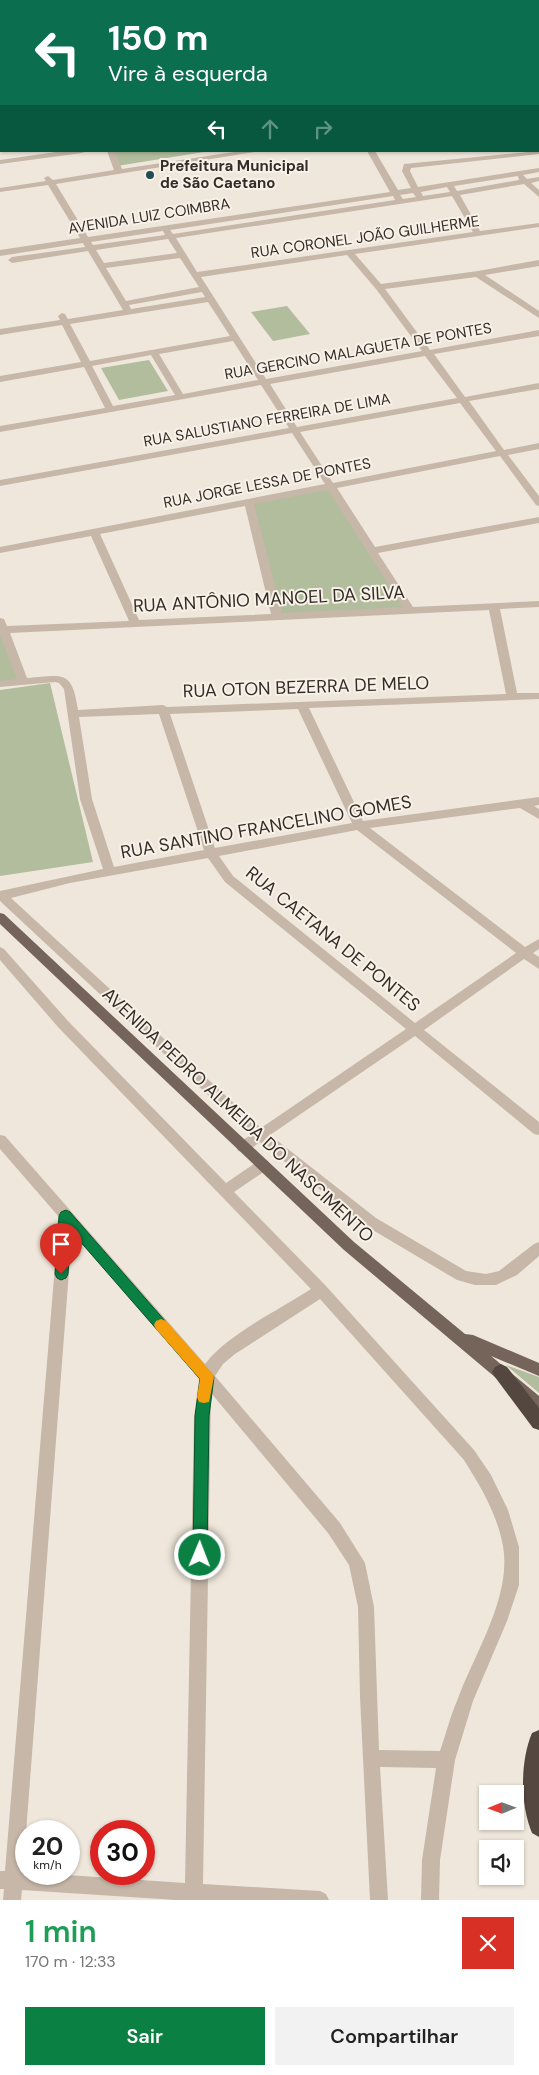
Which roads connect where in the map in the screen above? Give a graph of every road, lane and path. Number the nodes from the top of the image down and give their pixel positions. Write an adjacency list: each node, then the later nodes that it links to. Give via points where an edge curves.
1 (75, 152): 7 (street)
2 (111, 152): 8 (street)
3 (242, 152): 6 (street)
4 (372, 152): 18 (street)
5 (539, 152): 17 (street, via 407,166 406,171)
6 (228, 153): 8 (street)
7 (0, 162)
8 (118, 170): 12 (street)
9 (539, 170): 10 (street, AVENIDA LUIZ COIMBRA)
10 (517, 174): 13 (street); 14 (street, AVENIDA LUIZ COIMBRA)
11 (539, 179): 13 (street, AVENIDA LUIZ COIMBRA)
12 (49, 180): 15 (street); 16 (street); 27 (street)
13 (525, 181): 19 (street, AVENIDA LUIZ COIMBRA); 20 (street)
14 (449, 185): 17 (street, AVENIDA LUIZ COIMBRA); 19 (street)
15 (0, 186)
16 (0, 190)
17 (416, 190): 18 (street, AVENIDA LUIZ COIMBRA); 21 (street)
18 (396, 193): 22 (street); 24 (street, AVENIDA LUIZ COIMBRA)
19 (455, 193): 21 (street, AVENIDA LUIZ COIMBRA); 25 (street)
20 (539, 195)
21 (421, 199): 22 (street, AVENIDA LUIZ COIMBRA)
22 (400, 202): 26 (street, AVENIDA LUIZ COIMBRA)
23 (539, 225): 25 (street, RUA CORONEL JOÃO GUILHERME)
24 (164, 227): 26 (street); 27 (street, AVENIDA LUIZ COIMBRA)
25 (478, 234): 30 (street, RUA CORONEL JOÃO GUILHERME)
26 (170, 236): 28 (street, AVENIDA LUIZ COIMBRA); 31 (street)
27 (84, 239): 28 (street); 29 (street, AVENIDA LUIZ COIMBRA)
28 (90, 248): 32 (street, AVENIDA LUIZ COIMBRA); 34 (street)
29 (0, 253)
30 (350, 253): 36 (street, RUA CORONEL JOÃO GUILHERME); 37 (street)
31 (182, 255): 34 (street); 36 (street)
32 (0, 262)
33 (539, 263): 35 (street)
34 (102, 266): 40 (street)
35 (478, 274): 37 (street); 41 (street)
36 (194, 275): 38 (street)
37 (379, 287): 48 (street)
38 (203, 289): 39 (street); 40 (street)
39 (210, 299): 40 (street); 46 (street)
40 (126, 307): 42 (street)
41 (539, 316)
42 (63, 317): 43 (street); 44 (street); 49 (street)
43 (0, 324)
44 (0, 332)
45 (539, 332): 48 (street, RUA GERCINO MALAGUETA DE PONTES)
46 (235, 338): 47 (street); 51 (street)
47 (154, 353): 49 (street); 53 (street)
48 (428, 353): 51 (street, RUA GERCINO MALAGUETA DE PONTES); 54 (street)
49 (87, 364): 50 (street); 55 (street)
50 (0, 379)
51 (263, 382): 53 (street, RUA GERCINO MALAGUETA DE PONTES); 57 (street)
52 (539, 386): 54 (street, RUA SALUSTIANO FERREIRA DE LIMA)
53 (181, 397): 55 (street, RUA GERCINO MALAGUETA DE PONTES)
54 (462, 400): 57 (street, RUA SALUSTIANO FERREIRA DE LIMA); 59 (street)
55 (110, 409): 56 (street, RUA GERCINO MALAGUETA DE PONTES)
56 (0, 429)
57 (294, 430): 60 (street, RUA SALUSTIANO FERREIRA DE LIMA); 61 (street)
58 (539, 446): 59 (street, RUA JORGE LESSA DE PONTES)
59 (502, 453): 61 (street, RUA JORGE LESSA DE PONTES); 63 (street)
60 (0, 483)
61 (330, 486): 62 (street, RUA JORGE LESSA DE PONTES); 67 (street)
62 (249, 502): 65 (street, RUA JORGE LESSA DE PONTES); 71 (street)
63 (539, 503)
64 (539, 520): 67 (street)
65 (94, 532): 66 (street, RUA JORGE LESSA DE PONTES); 72 (street)
66 (1, 547)
67 (372, 551): 70 (street)
68 (539, 604): 69 (street, RUA ANTÔNIO MANOEL DA SILVA)
69 (494, 606): 70 (street, RUA ANTÔNIO MANOEL DA SILVA); 76 (street)
70 (410, 610): 71 (street, RUA ANTÔNIO MANOEL DA SILVA)
71 (277, 616): 72 (street, RUA ANTÔNIO MANOEL DA SILVA)
72 (135, 623): 73 (street, RUA ANTÔNIO MANOEL DA SILVA)
73 (1, 627): 74 (street)
74 (23, 681): 75 (street); 80 (street, via 62,680 69,688)
75 (0, 684)
76 (512, 697): 77 (street, RUA OTON BEZERRA DE MELO); 78 (street, RUA OTON BEZERRA DE MELO)
77 (538, 698)
78 (302, 706): 79 (street, RUA OTON BEZERRA DE MELO); 84 (street)
79 (163, 709): 80 (street, RUA OTON BEZERRA DE MELO); 85 (street, RUA CAETANA DE PONTES)
80 (74, 714): 86 (street, via 86,798)
81 (539, 801): 82 (street, RUA SANTINO FRANCELINO GOMES)
82 (523, 804): 83 (street); 84 (street, RUA SANTINO FRANCELINO GOMES)
83 (539, 815)
84 (359, 826): 85 (street, RUA SANTINO FRANCELINO GOMES); 91 (street)
85 (211, 853): 86 (street, RUA SANTINO FRANCELINO GOMES); 93 (street, RUA CAETANA DE PONTES, via 229,879 245,894)
86 (110, 872): 87 (street, RUA SANTINO FRANCELINO GOMES)
87 (1, 896): 95 (street)
88 (1, 922): 97 (main road, AVENIDA PEDRO ALMEIDA DO NASCIMENTO)
89 (539, 942): 91 (street, RUA CAETANA DE PONTES)
90 (0, 952): 99 (street, via 64,1024)
91 (524, 952): 92 (street); 93 (street, RUA CAETANA DE PONTES)
92 (539, 964)
93 (416, 1029): 94 (street, RUA CAETANA DE PONTES); 95 (street, RUA CAETANA DE PONTES)
94 (539, 1130)
95 (260, 1135): 97 (street, RUA CAETANA DE PONTES); 101 (street, via 371,1222 462,1276 485,1282 498,1280)
96 (0, 1140): 100 (street)
97 (244, 1147): 98 (main road, AVENIDA PEDRO ALMEIDA DO NASCIMENTO)
98 (264, 1166): 99 (street); 103 (main road, AVENIDA PEDRO ALMEIDA DO NASCIMENTO, via 348,1246)
99 (226, 1190): 102 (street)
100 (66, 1216): 106 (street); 113 (street)
101 (539, 1248)
102 (321, 1290): 106 (street, via 228,1351 212,1366); 111 (street, via 469,1455 500,1510 511,1547 511,1585 465,1701)
103 (456, 1334): 104 (main road); 105 (main road)
104 (539, 1370)
105 (501, 1372): 107 (main road); 108 (highway)
106 (207, 1377): 110 (street, via 334,1528 357,1563 366,1607); 114 (street, via 202,1416)
107 (539, 1405)
108 (539, 1422)
109 (539, 1740): 112 (highway, via 534,1785)
110 (372, 1758): 111 (street); 117 (street)
111 (446, 1760): 118 (street, via 431,1860)
112 (539, 1826)
113 (7, 1881): 114 (street); 115 (street)
114 (194, 1896): 116 (street)
115 (12, 1900)
116 (320, 1900)
117 (379, 1900)
118 (430, 1900)

